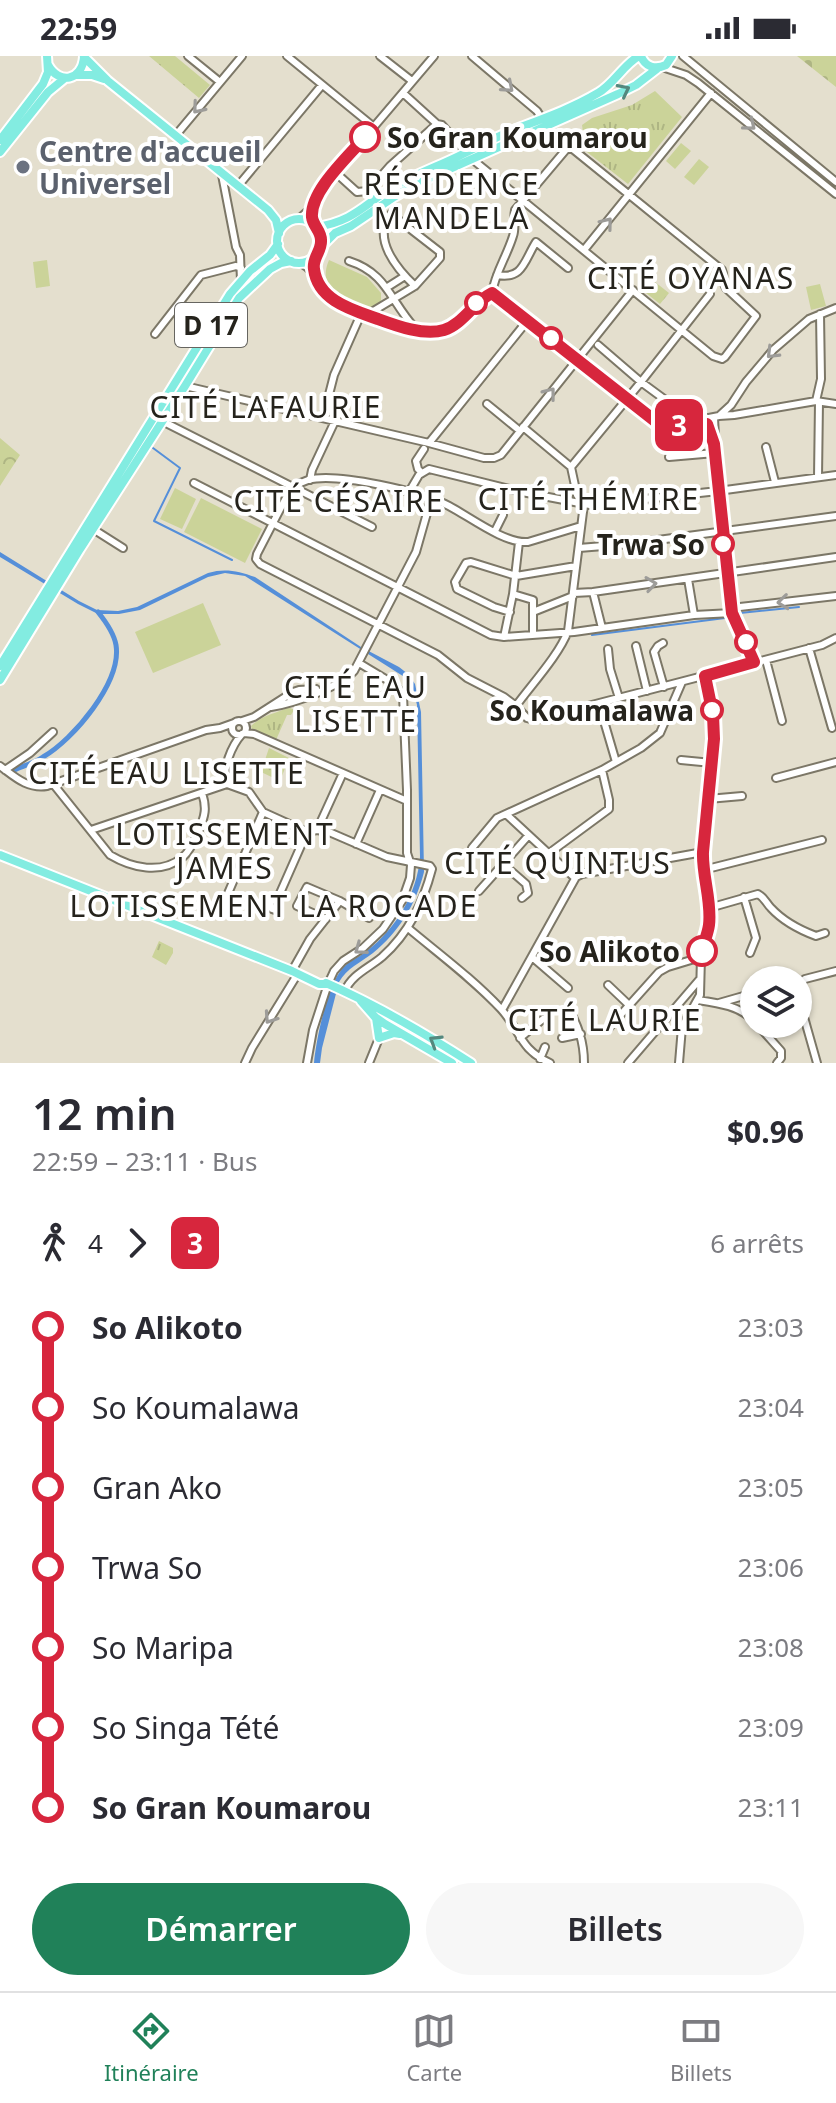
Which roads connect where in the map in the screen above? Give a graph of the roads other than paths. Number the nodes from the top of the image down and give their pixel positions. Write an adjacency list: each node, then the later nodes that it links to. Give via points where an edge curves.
1 (84, 56): 12 (main road); 14 (main road)
2 (242, 56): 16 (street)
3 (287, 56): 17 (street)
4 (380, 56): 15 (street)
5 (434, 56): 15 (street)
6 (472, 56): 20 (street, one-way to 20)
7 (640, 56): 11 (main road, via 646,64); 20 (main road, via 602,91)
8 (683, 56): 30 (street)
9 (47, 58): 13 (main road, via 53,73); 24 (main road, via 43,84)
10 (194, 58): 16 (street)
11 (666, 63): 19 (street); 20 (main road, one-way to 11, via 618,94)
12 (76, 75): 13 (main road); 14 (main road)
13 (65, 78): 26 (main road)
14 (108, 81): 23 (main road)
15 (412, 81): 18 (street)
16 (220, 82): 23 (street, one-way to 23)
17 (322, 85): 22 (street); 31 (street)
18 (403, 93): 21 (street); 22 (street)
19 (711, 93): 32 (street, one-way to 32); 33 (street)
20 (544, 122): 25 (street); 27 (main road, via 491,139)
21 (437, 124): 27 (street); 28 (street, via 368,191 357,192)
22 (374, 127): 28 (street)
23 (176, 135): 29 (main road)
24 (0, 140)
25 (569, 146): 33 (street); 34 (street)
26 (0, 152)
27 (469, 156): 34 (street); 38 (main road, via 400,183 342,221); 41 (main road, via 332,235)
28 (335, 172): 35 (street)
29 (221, 173): 31 (main road); 46 (street)
30 (836, 182)
31 (238, 186): 36 (main road)
32 (836, 194)
33 (629, 195): 42 (street, one-way to 33); 63 (street, via 722,270 723,284 756,316 718,359)
34 (522, 201): 42 (street); 49 (street)
35 (313, 205): 37 (street); 38 (street)
36 (272, 215): 37 (main road); 39 (main road)
37 (295, 220): 38 (main road); 39 (main road)
38 (315, 226): 41 (main road)
39 (279, 233): 40 (main road)
40 (278, 244): 45 (main road, via 283,255); 51 (main road, D 17)
41 (321, 247): 43 (main road)
42 (584, 250): 54 (street)
43 (316, 256): 45 (main road); 48 (street)
44 (349, 261): 53 (street, via 372,271)
45 (296, 262): 48 (street); 68 (main road, D 17, via 270,269 239,298)
46 (238, 267): 51 (street); 64 (street, via 201,275)
47 (568, 268): 49 (street, via 536,242 520,271)
48 (314, 271): 60 (street, via 339,305)
49 (497, 275): 55 (street)
50 (405, 276): 52 (street); 52 (street, via 383,234 391,214 440,252); 53 (street)
51 (241, 281): 68 (main road, D 17, via 217,314)
52 (415, 286): 57 (street)
53 (386, 288): 57 (street)
54 (633, 290): 63 (street); 66 (street)
55 (492, 293): 61 (street); 62 (street, via 446,329)
56 (710, 294): 63 (street)
57 (393, 299): 60 (street); 62 (street)
58 (836, 308): 59 (street)
59 (820, 314): 70 (street); 73 (street, one-way to 73, via 773,350)
60 (365, 315): 62 (street); 76 (street, via 334,375)
61 (528, 320): 66 (street); 83 (street)
62 (416, 329)
63 (682, 330): 67 (street)
64 (155, 334)
65 (598, 345): 67 (street)
66 (577, 358): 69 (street); 81 (street, one-way to 66)
67 (641, 382): 69 (street); 80 (street, via 679,410)
68 (181, 384): 76 (street); 77 (main road, D 17); 114 (main road, D 17)
69 (627, 399): 80 (street, via 659,424); 87 (street)
70 (818, 402): 72 (street); 74 (street); 90 (street)
71 (487, 404): 81 (street)
72 (836, 404)
73 (731, 405): 74 (street); 75 (street)
74 (734, 415): 75 (street)
75 (716, 417): 79 (street); 82 (street)
76 (323, 418): 78 (street)
77 (162, 421): 94 (street); 104 (main road, D 17)
78 (335, 421): 83 (street); 91 (street)
79 (698, 421): 80 (street); 82 (street, via 707,424)
80 (681, 424)
81 (522, 429): 83 (street, via 491,459); 87 (street)
82 (714, 444): 85 (street)
83 (426, 446): 88 (street, via 416,461)
84 (766, 447): 92 (street)
85 (715, 453): 86 (street); 95 (street)
86 (669, 457)
87 (571, 467): 98 (street)
88 (422, 473): 96 (street); 98 (street, via 431,469)
89 (836, 475): 90 (street)
90 (818, 477): 92 (street)
91 (310, 480): 94 (street); 96 (street, via 378,484)
92 (775, 482): 95 (street)
93 (194, 483): 101 (street)
94 (291, 488): 101 (street); 103 (street)
95 (718, 491): 98 (street); 106 (street)
96 (409, 492): 97 (street)
97 (431, 499): 105 (street); 116 (street, via 421,541)
98 (584, 504): 102 (street)
99 (503, 515): 105 (street)
100 (836, 516): 106 (street)
101 (273, 523): 116 (street); 126 (street, via 257,554 260,564)
102 (581, 526): 107 (street); 109 (street)
103 (372, 527)
104 (93, 529): 108 (street); 114 (main road, D 17)
105 (495, 531): 107 (street)
106 (722, 533): 109 (street); 112 (street)
107 (519, 542): 113 (street)
108 (123, 548)
109 (579, 548): 111 (street)
110 (836, 557): 112 (street)
111 (576, 566): 113 (street); 120 (street)
112 (726, 572): 115 (street); 122 (street)
113 (516, 576): 119 (street); 123 (street, via 470,562 455,584 459,591)
114 (57, 578): 117 (main road, D 17)
115 (688, 579): 118 (street, one-way to 115); 125 (street)
116 (397, 588): 126 (street); 130 (street, via 480,631)
117 (49, 592): 139 (main road, D 17); 141 (main road, D 17)
118 (593, 592): 120 (street); 127 (street)
119 (513, 594): 123 (street); 124 (street, via 533,600)
120 (573, 594): 124 (street); 128 (street)
121 (836, 596): 122 (street, one-way to 122)
122 (731, 610): 125 (street); 138 (street)
123 (510, 612): 130 (street)
124 (533, 612): 129 (street)
125 (694, 615): 127 (street)
126 (379, 625): 136 (street); 147 (street, via 438,655)
127 (602, 628): 128 (street)
128 (568, 631): 129 (street); 147 (street)
129 (533, 634): 130 (street)
130 (504, 637)
131 (836, 638): 134 (street)
132 (663, 643): 143 (street, via 654,654)
133 (636, 646): 144 (street)
134 (809, 648): 137 (street); 149 (street)
135 (608, 649): 145 (street)
136 (361, 660): 150 (street, via 345,680 324,689 299,690); 166 (street, via 403,695)
137 (766, 660): 138 (street); 148 (street)
138 (754, 662): 140 (street)
139 (0, 666)
140 (705, 676): 142 (street); 155 (street, via 713,715)
141 (0, 680)
142 (682, 682): 143 (street); 153 (street, via 660,733)
143 (664, 687): 144 (street)
144 (647, 691): 145 (street)
145 (619, 698): 146 (street)
146 (599, 704): 147 (street, via 534,720); 153 (street)
147 (516, 706)
148 (782, 721)
149 (832, 728)
150 (241, 729): 158 (street); 160 (street, via 224,772); 161 (street, via 206,730)
151 (53, 732): 156 (street)
152 (681, 760): 155 (street)
153 (616, 762): 157 (street)
154 (836, 762): 159 (street)
155 (712, 763): 165 (street)
156 (3, 768): 161 (street, via 28,785)
157 (602, 770): 168 (street); 177 (street, via 609,809)
158 (343, 773): 162 (street); 170 (street)
159 (776, 778)
160 (227, 784): 163 (street); 167 (street, via 249,792)
161 (54, 785): 169 (street)
162 (380, 790): 166 (street); 174 (street)
163 (202, 793): 169 (street); 169 (street, via 206,815 193,845 168,865 151,869 121,861)
164 (742, 796): 165 (street)
165 (708, 799): 176 (street)
166 (407, 801): 179 (street, via 407,853)
167 (263, 812): 171 (street); 188 (street, via 226,898)
168 (506, 814): 172 (street); 175 (street)
169 (91, 830)
170 (317, 830): 171 (street); 174 (street)
171 (307, 832): 186 (street)
172 (528, 836): 177 (street); 180 (street)
173 (822, 840): 181 (street)
174 (356, 844): 179 (street)
175 (472, 848)
176 (703, 852): 181 (street); 182 (street)
177 (548, 854): 182 (street)
178 (0, 855): 198 (main road)
179 (412, 862): 192 (street, via 432,869); 201 (street, one-way to 201, via 391,920)
180 (503, 864): 183 (street); 185 (street, via 526,884 528,893)
181 (703, 870): 189 (street)
182 (575, 878): 195 (street)
183 (479, 891)
184 (744, 897): 189 (street); 193 (street, via 763,896 793,926 816,936); 194 (street, via 756,938)
185 (522, 898)
186 (277, 900)
187 (340, 901): 190 (street); 191 (street); 191 (street, via 307,887 297,906)
188 (237, 906)
189 (709, 908): 196 (street)
190 (369, 918)
191 (326, 919): 198 (street)
192 (408, 928): 204 (street); 210 (street)
193 (825, 933)
194 (750, 953)
195 (532, 957): 203 (street); 210 (street)
196 (701, 957): 200 (street); 208 (street, via 659,972)
197 (836, 971): 199 (street)
198 (295, 973): 201 (main road); 226 (street, one-way to 226)
199 (812, 977)
200 (700, 979): 206 (street); 233 (street)
201 (324, 982): 204 (main road); 227 (street)
202 (608, 985): 208 (street)
203 (568, 988)
204 (343, 990): 212 (main road)
205 (740, 997): 207 (street)
206 (698, 1000): 207 (street); 234 (street, via 682,1027)
207 (717, 1003): 211 (street)
208 (629, 1005): 216 (street)
209 (568, 1007): 218 (street)
210 (502, 1010): 220 (street)
211 (740, 1010)
212 (378, 1013): 214 (main road); 215 (main road); 219 (main road)
213 (543, 1019): 220 (street)
214 (399, 1020): 215 (street); 230 (main road, one-way to 214)
215 (386, 1022): 217 (main road); 219 (street)
216 (607, 1030)
217 (402, 1034): 219 (main road); 229 (main road)
218 (581, 1034): 221 (street); 232 (street)
219 (379, 1038): 228 (street)
220 (520, 1038): 225 (street)
221 (562, 1038)
222 (769, 1038): 235 (street, via 781,1051)
223 (810, 1038): 236 (street)
224 (545, 1047): 225 (street)
225 (540, 1059): 231 (street)
226 (245, 1063)
227 (307, 1063)
228 (369, 1063)
229 (452, 1063)
230 (471, 1063)
231 (550, 1063)
232 (584, 1063)
233 (628, 1063)
234 (679, 1063)
235 (777, 1063)
236 (817, 1063)

